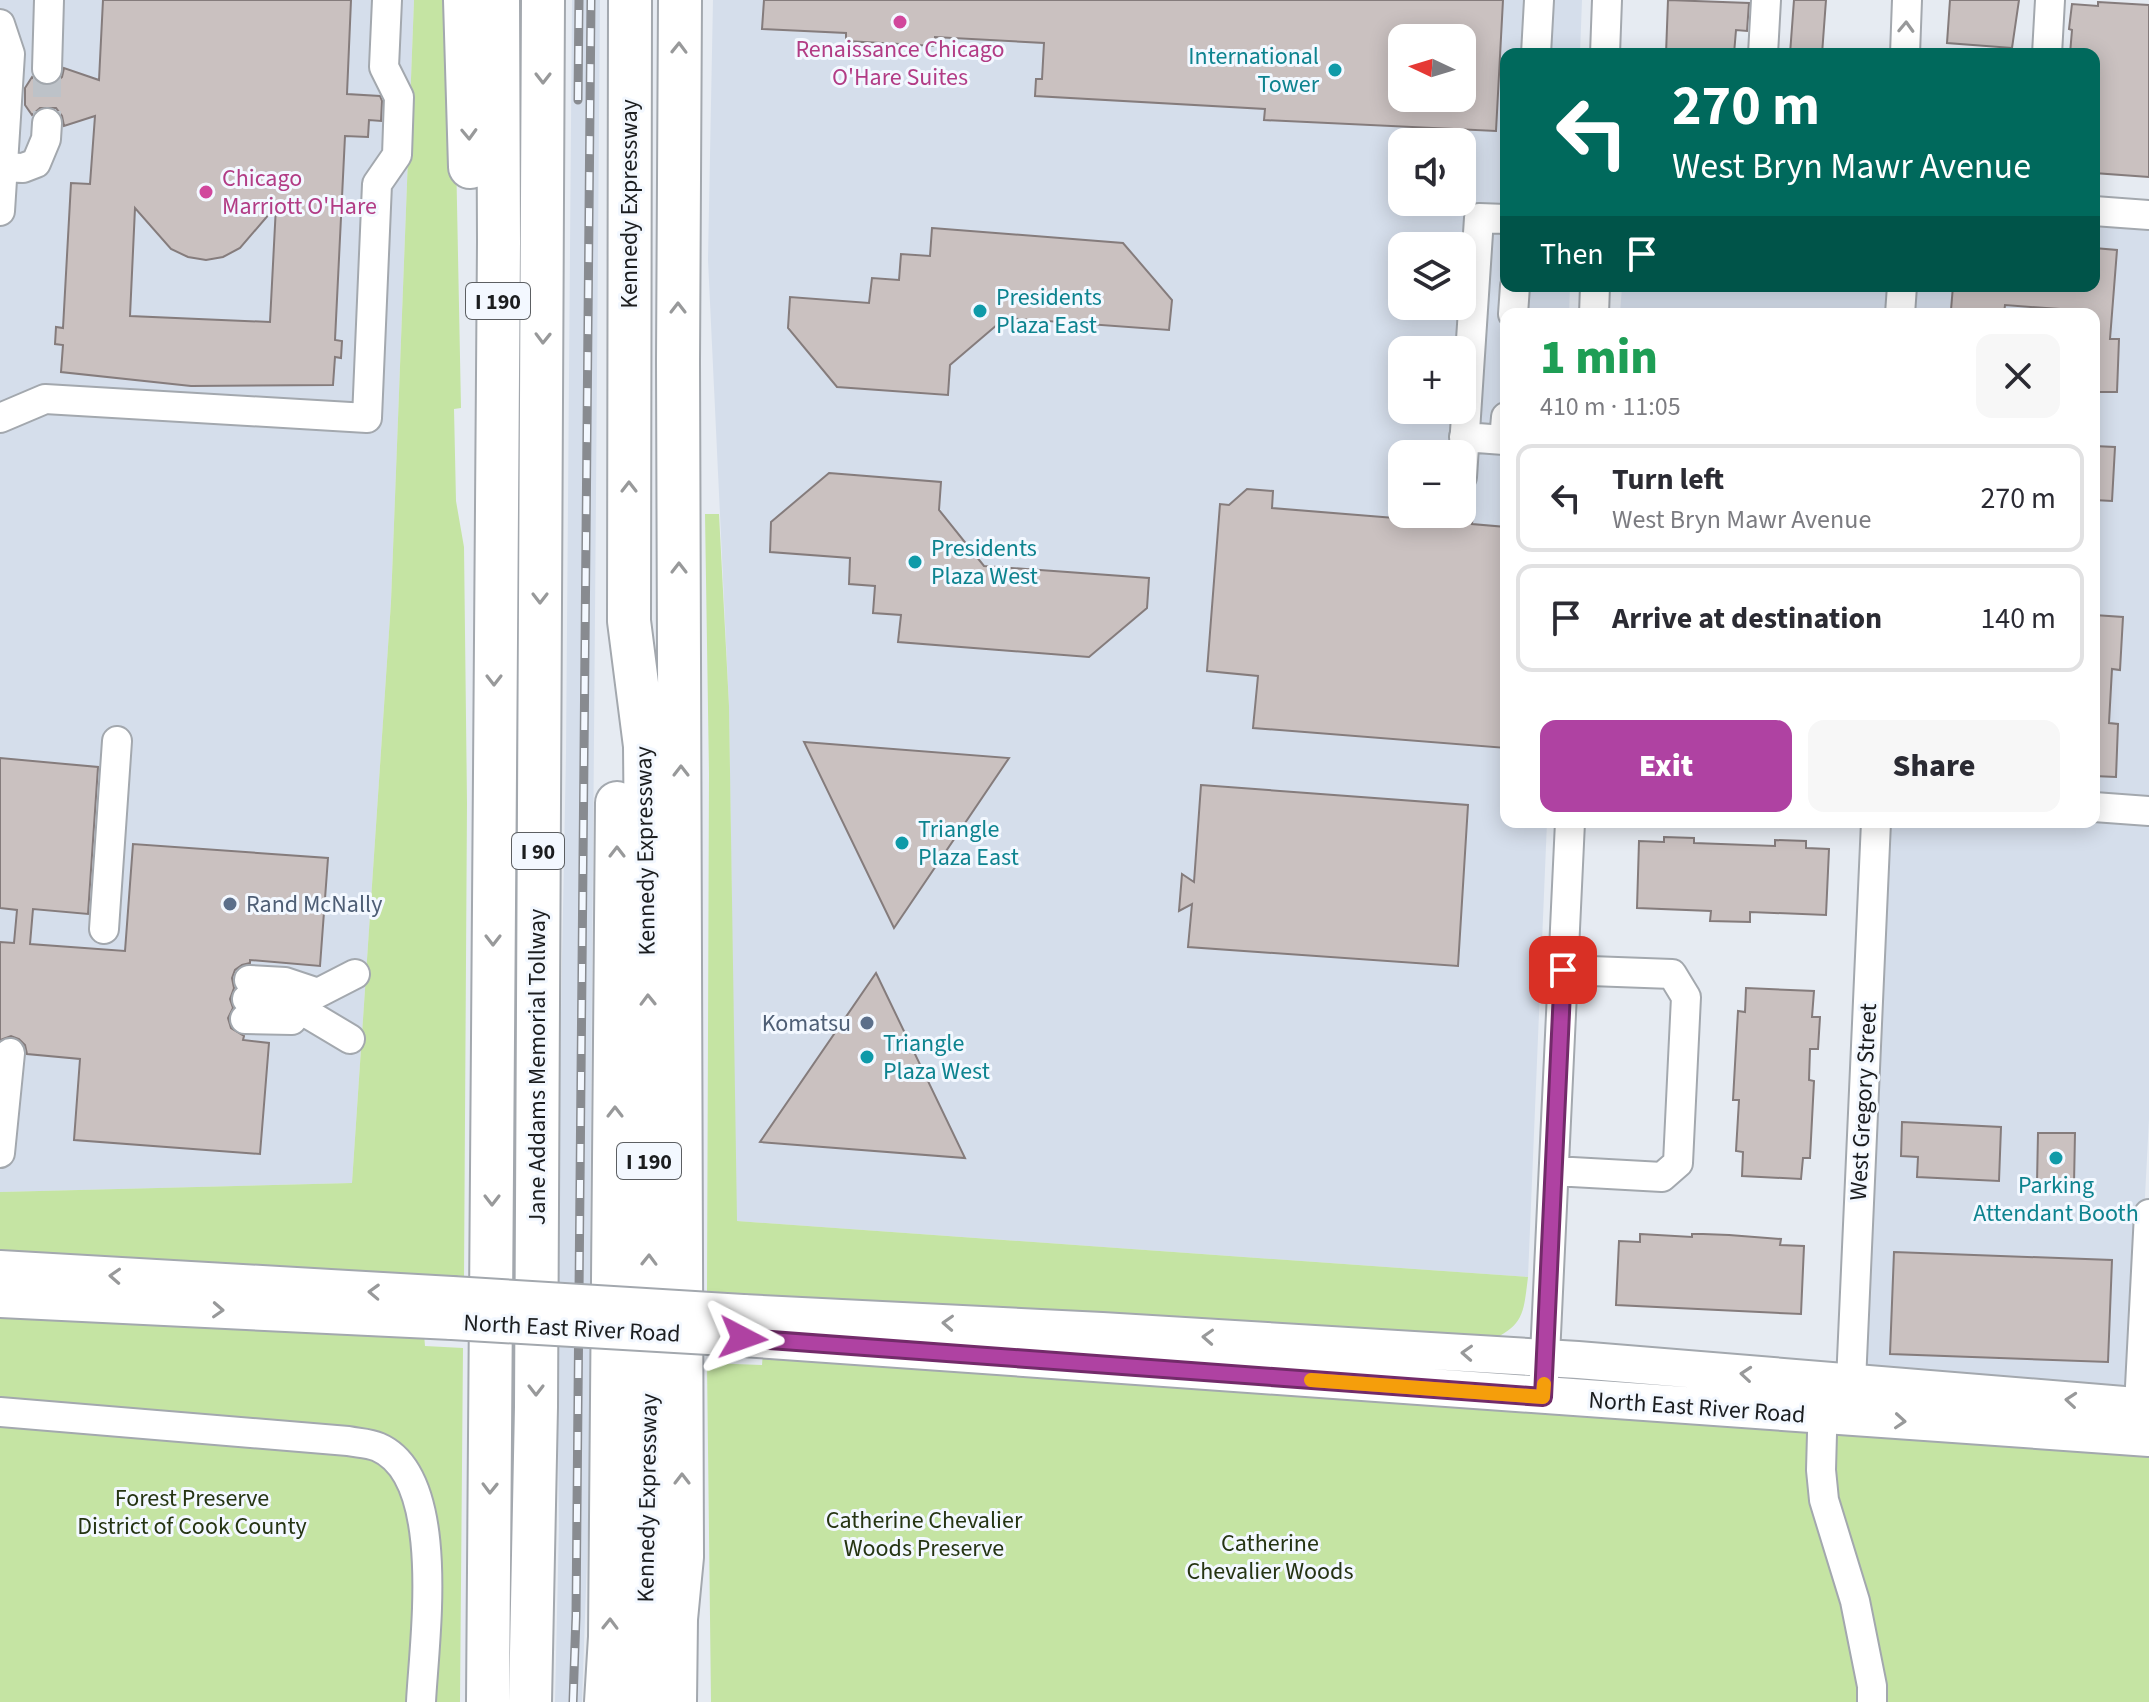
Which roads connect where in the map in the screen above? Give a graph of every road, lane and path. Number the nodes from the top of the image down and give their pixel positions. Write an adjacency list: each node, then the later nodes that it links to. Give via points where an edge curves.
1 (49, 0): 19 (street, via 47,60)
2 (387, 0): 26 (street, via 384,67 399,97 397,155 377,184 367,418 45,399)
3 (465, 0): 30 (highway, one-way to 30, via 477,368)
4 (498, 0): 30 (highway, I 190)
5 (543, 0): 59 (highway, Jane Addams Memorial Tollway / I 90, one-way to 59)
6 (630, 0): 31 (highway, Kennedy Expressway, one-way to 6)
7 (680, 0): 56 (highway, one-way to 7)
8 (1539, 0): 14 (street)
9 (1607, 0): 15 (street)
10 (1766, 0): 16 (street)
11 (1907, 0): 17 (street, one-way to 11)
12 (2050, 0): 18 (street)
13 (0, 24): 19 (street)
14 (1536, 48)
15 (1605, 48)
16 (1763, 48)
17 (1905, 48)
18 (2047, 48)
19 (5, 54): 21 (street)
20 (47, 123): 21 (street, via 36,163)
21 (1, 167): 22 (street)
22 (0, 211)
23 (2100, 211): 24 (street)
24 (2149, 215)
25 (1500, 219): 27 (street, via 1479,218)
26 (0, 418)
27 (1464, 437): 28 (street); 29 (street)
28 (1464, 440)
29 (1500, 440)
30 (495, 602): 57 (highway, I 190, one-way to 57)
31 (629, 621): 60 (highway, one-way to 31, via 618,746); 61 (highway, Kennedy Expressway / I 190, one-way to 31, via 645,746)
32 (117, 741): 37 (street)
33 (2100, 807): 34 (street)
34 (2149, 811)
35 (1570, 828): 38 (street)
36 (1876, 828): 52 (street, West Gregory Street)
37 (104, 929)
38 (1563, 970): 45 (street); 45 (street, via 1672,974 1686,997 1678,1163 1662,1177)
39 (355, 974): 41 (street)
40 (247, 999): 41 (street); 41 (street, via 286,1021); 41 (street, via 285,982)
41 (316, 1005): 42 (street)
42 (350, 1039)
43 (10, 1053): 44 (street)
44 (0, 1153)
45 (1554, 1171): 51 (street)
46 (2149, 1214): 55 (street)
47 (0, 1269): 49 (main road, North East River Road, one-way to 47)
48 (0, 1299): 49 (main road, North East River Road, one-way to 49)
49 (452, 1308): 50 (main road, North East River Road, bridge)
50 (743, 1325): 51 (main road, North East River Road, one-way to 50, via 1102,1331); 53 (main road, North East River Road)
51 (1545, 1358): 52 (main road, North East River Road, one-way to 51); 53 (street)
52 (1832, 1393): 53 (main road, North East River Road); 55 (main road, North East River Road); 64 (street, West Gregory Street, via 1821,1470 1824,1500 1855,1601)
53 (1543, 1397)
54 (0, 1412): 58 (street, via 380,1447 409,1477 424,1524)
55 (2143, 1422)
56 (682, 1557): 62 (highway); 63 (highway)
57 (487, 1693)
58 (421, 1702)
59 (530, 1702)
60 (606, 1702)
61 (645, 1702)
62 (675, 1702)
63 (690, 1702)
64 (1872, 1702)

